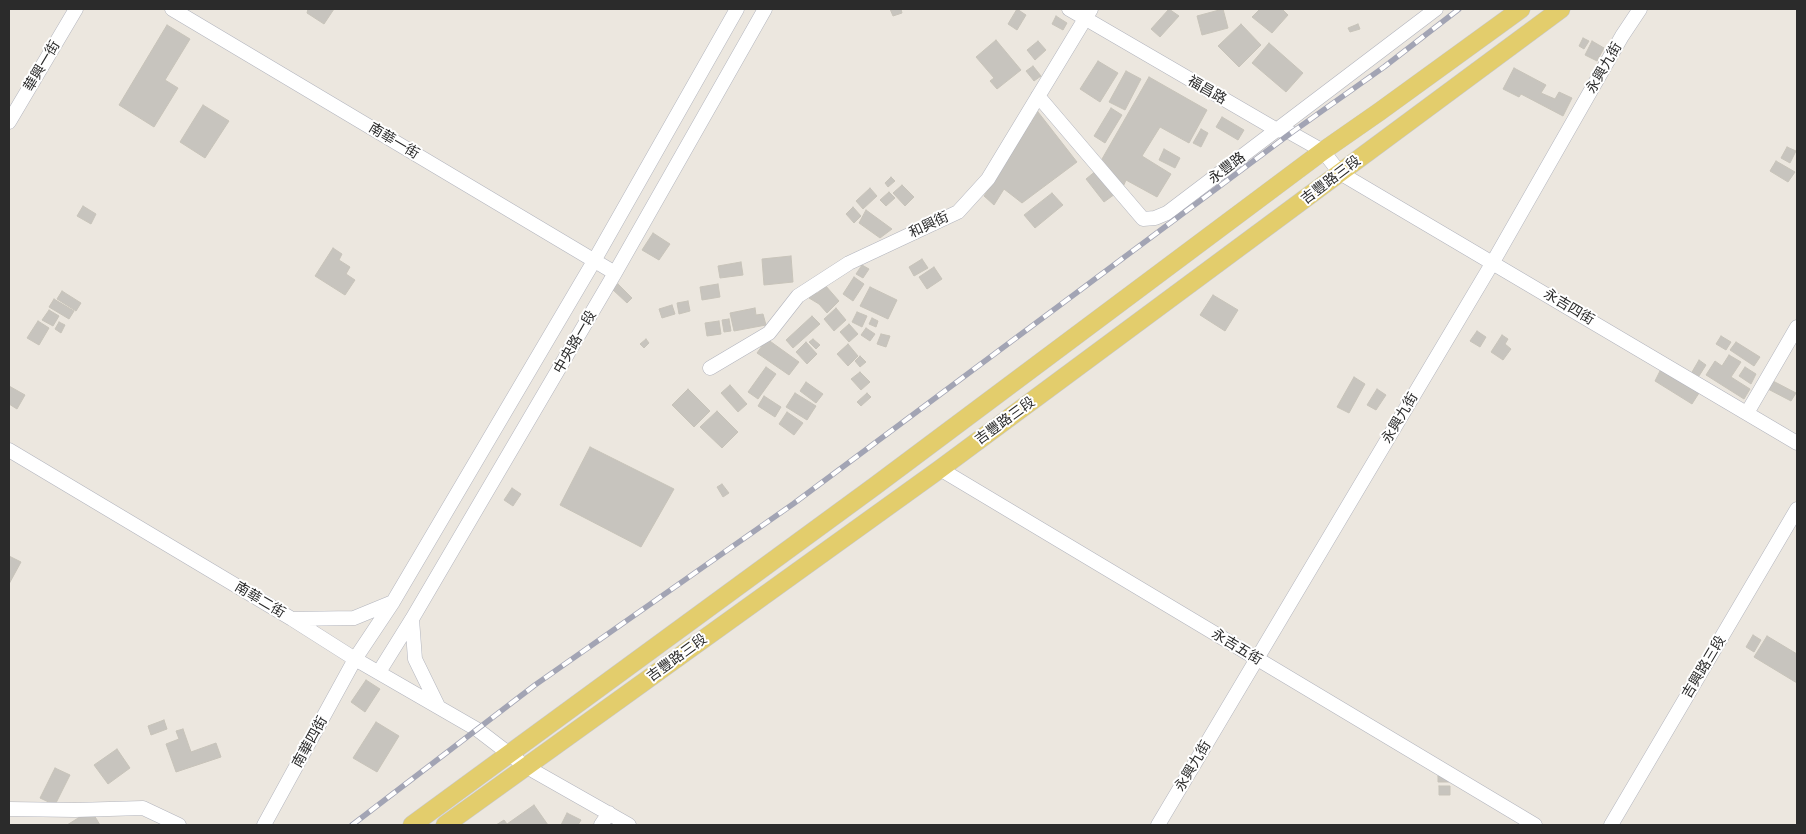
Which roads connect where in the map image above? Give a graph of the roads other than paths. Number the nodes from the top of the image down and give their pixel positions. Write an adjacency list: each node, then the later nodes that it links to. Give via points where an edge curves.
1 (76, 9): 12 (street, 華興一街)
2 (172, 9): 16 (street, 南華一街)
3 (737, 9): 16 (street, 中央路一段)
4 (765, 9): 18 (street, 中央路一段)
5 (1069, 9): 10 (street, 福昌路)
6 (1436, 9): 13 (street, 永豐路)
7 (1521, 9): 14 (main road, 吉豐路三段)
8 (1560, 9): 15 (main road, 吉豐路三段)
9 (1640, 9): 17 (street, 永興九街)
10 (1088, 14): 11 (street, 和興街); 13 (street, 福昌路)
11 (1038, 96): 13 (street, 永豐路, via 1143,219 1167,213); 20 (street, 和興街, via 988,179 958,212 849,263 798,296 769,333)
12 (9, 122)
13 (1277, 130): 14 (street, 福昌路, via 1291,133)
14 (1323, 151): 15 (street, 福昌路); 33 (main road, 吉豐路三段, via 875,486)
15 (1340, 173): 17 (street, 永吉四街); 24 (main road, 吉豐路三段)
16 (594, 261): 18 (street, 南華一街); 26 (street, 中央路一段)
17 (1493, 262): 21 (street, 永吉四街); 30 (street, 永興九街)
18 (615, 273): 28 (street, 中央路一段)
19 (1797, 327): 21 (street)
20 (710, 368)
21 (1747, 413): 22 (street, 永吉四街)
22 (1797, 443)
23 (9, 450): 27 (street, 南華二街)
24 (940, 469): 30 (street, 永吉五街); 34 (main road, 吉豐路三段)
25 (1797, 509): 45 (street, 吉興路三段)
26 (393, 602): 27 (street, via 354,618); 29 (street, 中央路一段)
27 (292, 619): 29 (street, 南華二街)
28 (412, 619): 31 (street, 中央路一段); 32 (street, via 415,659)
29 (355, 659): 31 (street, 南華二街); 38 (street, 南華四街)
30 (1256, 659): 43 (street, 永興九街); 44 (street, 永吉五街)
31 (379, 672): 32 (street, 南華二街)
32 (438, 706): 33 (street, 南華二街, via 478,730)
33 (509, 754): 34 (street, 南華二街); 39 (main road, 吉豐路三段)
34 (525, 766): 36 (street, 南華二街); 40 (main road, 吉豐路三段)
35 (9, 809): 37 (street, via 143,808)
36 (609, 812): 41 (street); 42 (street, 南華二街)
37 (179, 825)
38 (264, 825)
39 (412, 825)
40 (445, 825)
41 (601, 825)
42 (629, 825)
43 (1158, 825)
44 (1534, 825)
45 (1611, 825)

